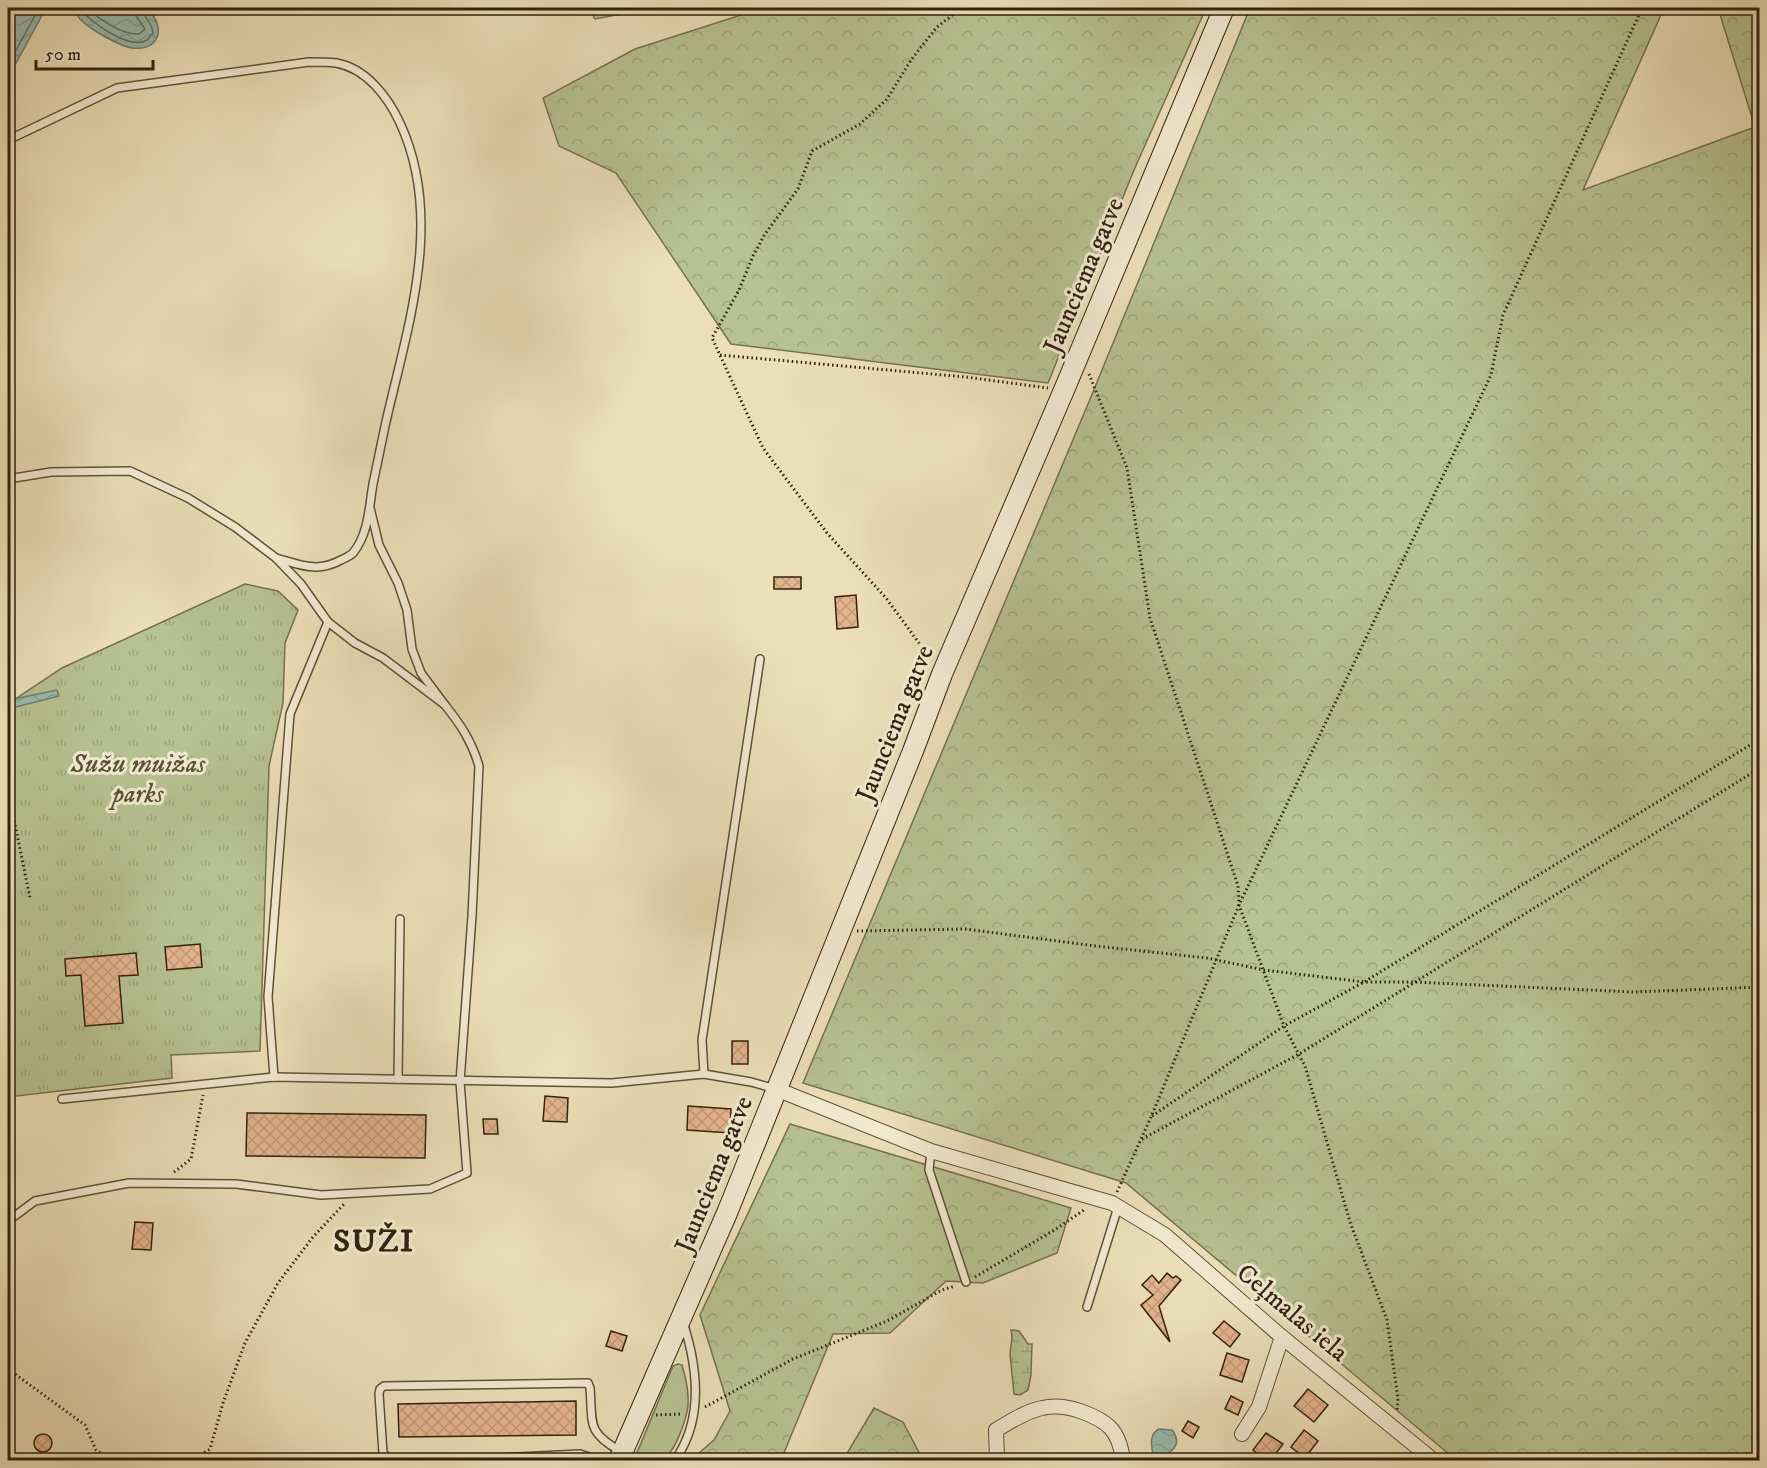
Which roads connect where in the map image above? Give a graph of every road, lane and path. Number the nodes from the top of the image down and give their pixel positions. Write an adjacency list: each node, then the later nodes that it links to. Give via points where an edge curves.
1 (961, 8): 6 (path, via 936,28 887,99 860,124 812,151 798,189 757,249 712,338)
2 (1224, 8): 5 (main road, Jaunciema gatve)
3 (1642, 8): 19 (path, via 1503,315 1491,375)
4 (8, 140): 9 (lane, via 117,88 129,86 309,62 338,64 377,86 405,135 417,171 421,210 414,302)
5 (1080, 352): 7 (main road, Jaunciema gatve); 19 (path, via 1127,468 1150,618 1238,886)
6 (720, 355): 7 (path); 13 (path, via 763,448 827,533 886,598)
7 (1065, 390): 13 (main road, Jaunciema gatve)
8 (8, 479): 10 (lane, via 51,472 130,471 235,526)
9 (370, 508): 10 (lane, via 365,531 352,554 327,568); 14 (lane, via 379,545 407,610 412,649 422,673)
10 (276, 558): 11 (lane, via 301,584)
11 (328, 622): 14 (lane); 30 (lane, via 290,714 268,997)
12 (760, 659): 29 (lane, via 702,1040)
13 (942, 674): 21 (main road, Jaunciema gatve)
14 (446, 705): 32 (lane, via 474,748 479,766)
15 (1760, 739): 24 (path)
16 (1760, 768): 25 (path)
17 (8, 790): 18 (path)
18 (30, 898)
19 (1239, 905): 22 (path); 23 (path)
20 (400, 920): 31 (lane)
21 (840, 929): 22 (path, via 965,928); 34 (main road, Jaunciema gatve)
22 (1216, 960): 23 (path); 36 (path)
23 (1264, 970): 24 (path); 27 (path)
24 (1364, 982): 25 (path); 27 (path)
25 (1413, 982): 26 (path, via 1634,992); 28 (path)
26 (1760, 987)
27 (1284, 1026): 28 (path); 36 (path)
28 (1299, 1054): 37 (path); 51 (path, via 1350,1222 1387,1320 1398,1399)
29 (704, 1074): 32 (lane, via 612,1083); 34 (lane)
30 (274, 1077): 31 (lane); 33 (lane)
31 (398, 1079): 32 (lane)
32 (460, 1082): 40 (lane, via 467,1173 430,1189)
33 (205, 1084): 35 (lane); 39 (path, via 190,1159)
34 (776, 1089): 38 (street, Ceļmalas iela); 46 (main road, Jaunciema gatve)
35 (62, 1099)
36 (1151, 1118): 37 (path)
37 (1140, 1140): 42 (path)
38 (931, 1151): 41 (street, Ceļmalas iela); 44 (lane, via 929,1170)
39 (154, 1183): 40 (lane, via 236,1184 321,1195); 43 (lane, via 129,1183 35,1202)
40 (353, 1193): 57 (path, via 278,1283 245,1343 210,1449)
41 (1097, 1200): 42 (street, Ceļmalas iela); 44 (path)
42 (1115, 1205): 45 (lane); 47 (street, Ceļmalas iela, via 1165,1235)
43 (8, 1221)
44 (966, 1282): 49 (path, via 942,1290 887,1321 793,1359)
45 (1087, 1307)
46 (682, 1317): 49 (lane, via 697,1384); 50 (main road, Jaunciema gatve)
47 (1282, 1337): 51 (street, Ceļmalas iela); 52 (street, via 1259,1407)
48 (8, 1369): 56 (path, via 85,1425 96,1450)
49 (693, 1413): 50 (path); 61 (lane, via 689,1434)
50 (639, 1416): 54 (main road, Jaunciema gatve)
51 (1397, 1431): 64 (street, Ceļmalas iela)
52 (1242, 1434)
53 (48, 1457): 55 (path)
54 (621, 1457): 58 (lane, via 593,1429 588,1383 384,1386 379,1394 383,1453 389,1459)
55 (41, 1461)
56 (111, 1461)
57 (194, 1461)
58 (422, 1461)
59 (457, 1461): 60 (lane, via 580,1454)
60 (598, 1461)
61 (675, 1461)
62 (996, 1461): 63 (street, via 996,1431 1042,1408 1066,1407 1101,1418 1116,1435)
63 (1123, 1461)
64 (1433, 1461)

